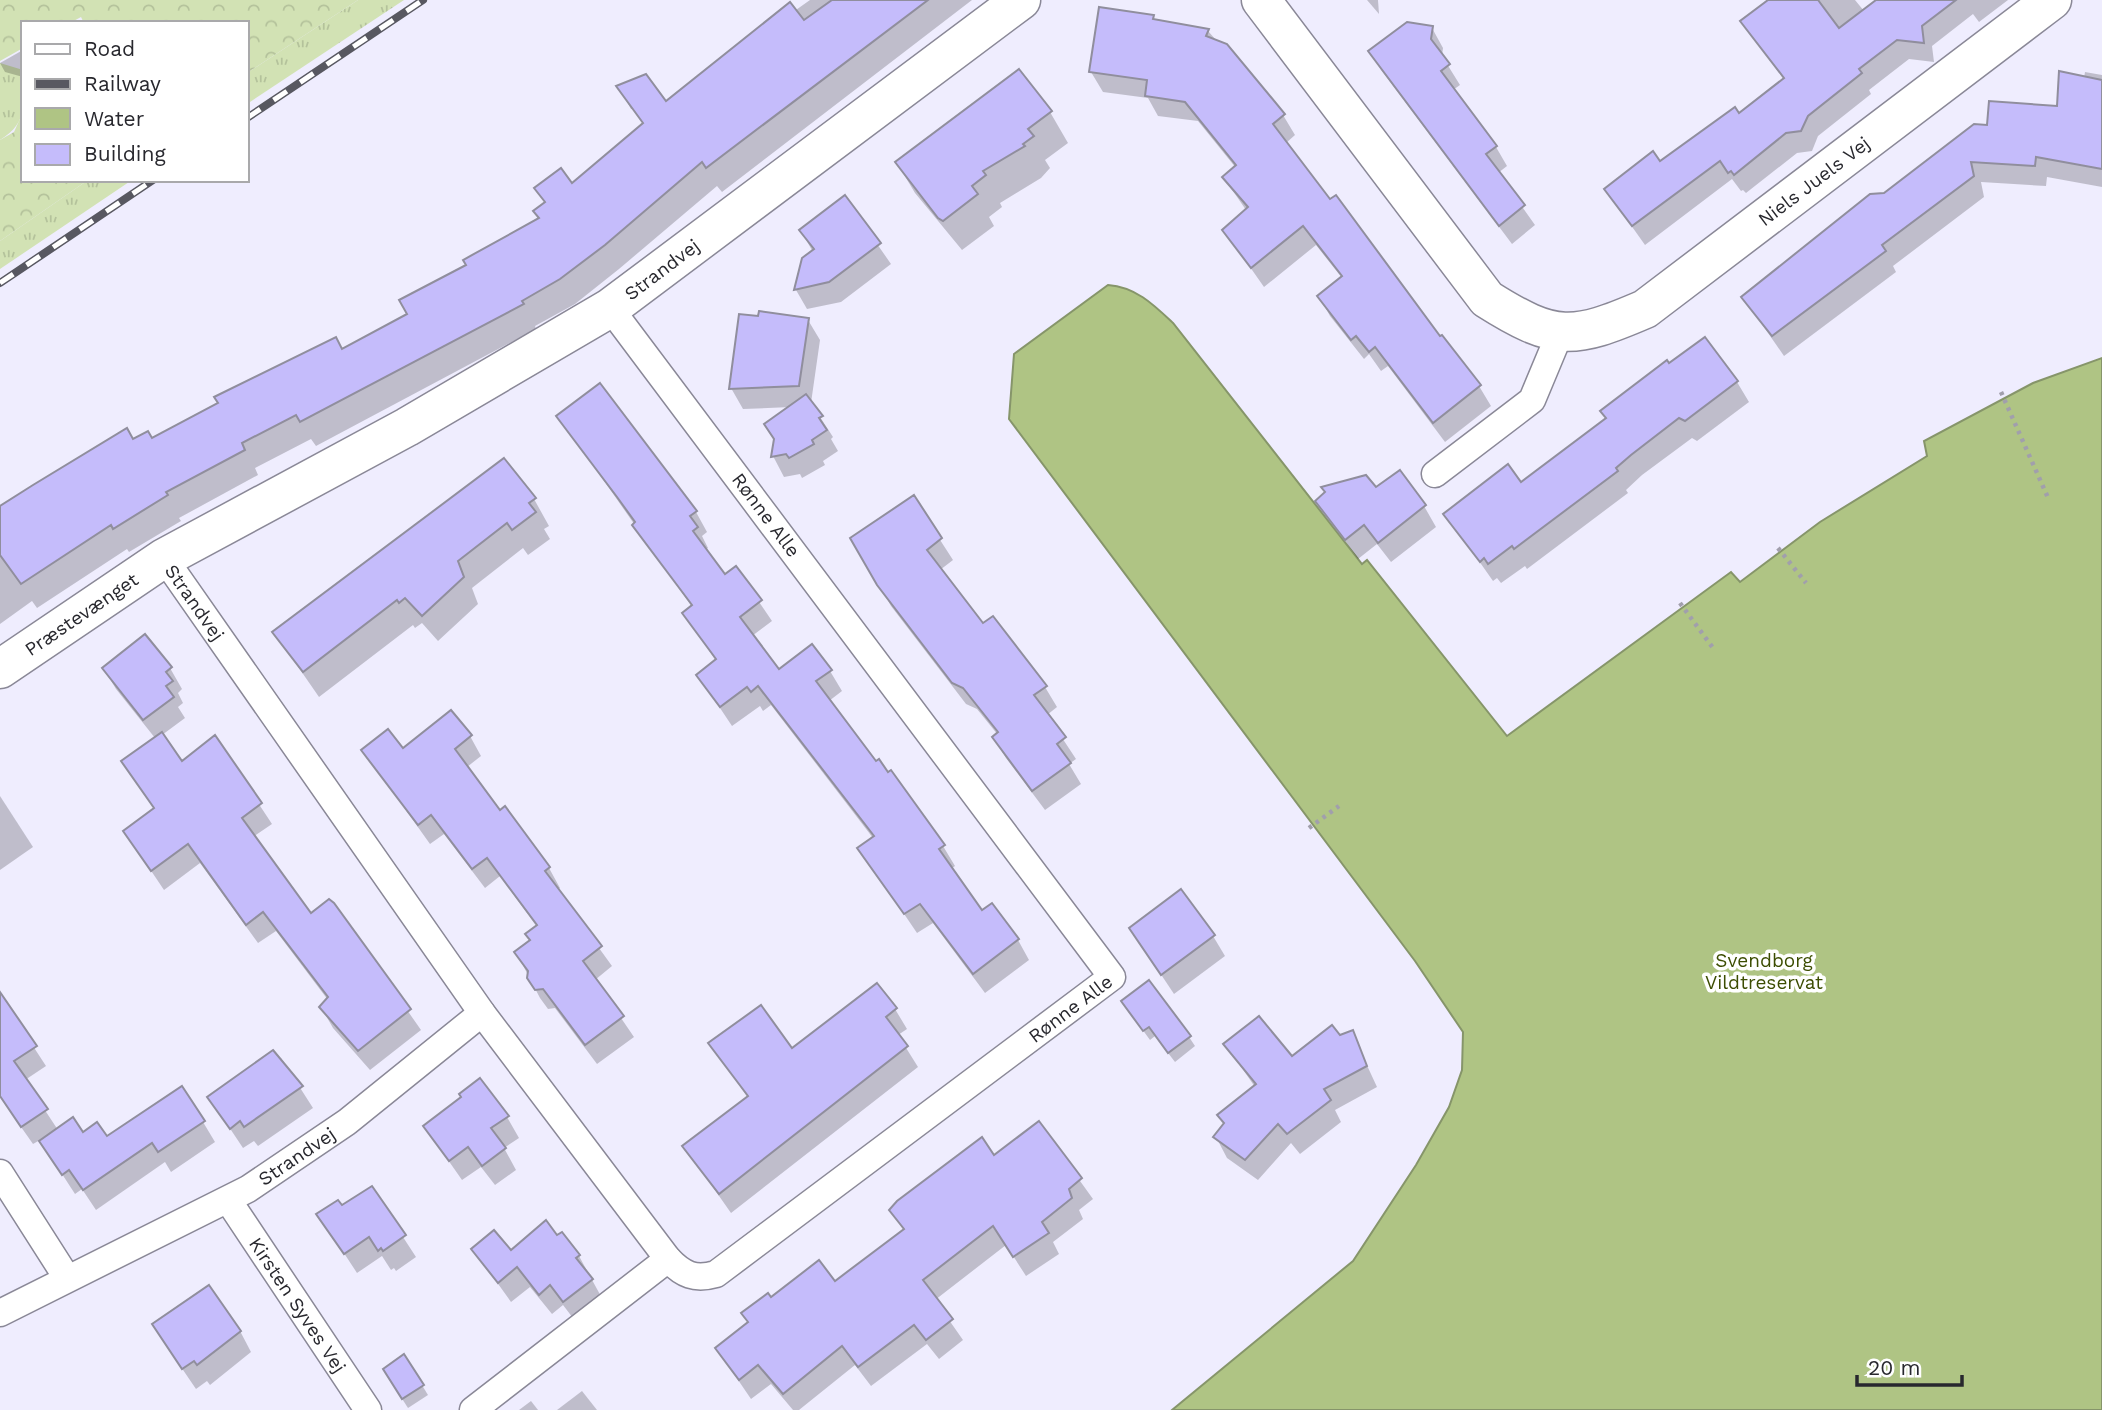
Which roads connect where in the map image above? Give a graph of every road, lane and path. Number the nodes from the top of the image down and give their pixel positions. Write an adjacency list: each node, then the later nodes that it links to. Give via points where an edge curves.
1 (1021, 0): 4 (street, Strandvej)
2 (1261, 0): 5 (street, Niels Juels Vej, via 1487,299 1524,323)
3 (2052, 0): 5 (street, Niels Juels Vej, via 1645,309 1599,329)
4 (610, 308): 10 (street, Strandvej, via 418,420); 20 (street, Rønne Alle, via 1112,977 716,1274 696,1278)
5 (1560, 333): 7 (street, via 1532,400)
6 (2001, 392): 8 (path)
7 (1435, 474)
8 (2049, 500)
9 (1778, 548): 11 (path)
10 (163, 558): 14 (street, Præstevænget); 17 (street, Strandvej)
11 (1805, 583)
12 (1680, 603): 13 (path)
13 (1713, 648)
14 (0, 669)
15 (1339, 806): 16 (path)
16 (1309, 828)
17 (482, 1013): 19 (street, Strandvej, via 347,1122); 20 (street, Rønne Alle)
18 (0, 1173): 21 (street)
19 (228, 1200): 21 (street, Strandvej); 23 (street, Kirsten Syves Vej)
20 (668, 1259): 24 (street)
21 (67, 1278): 22 (street, Strandvej)
22 (0, 1313)
23 (369, 1410)
24 (473, 1410)

